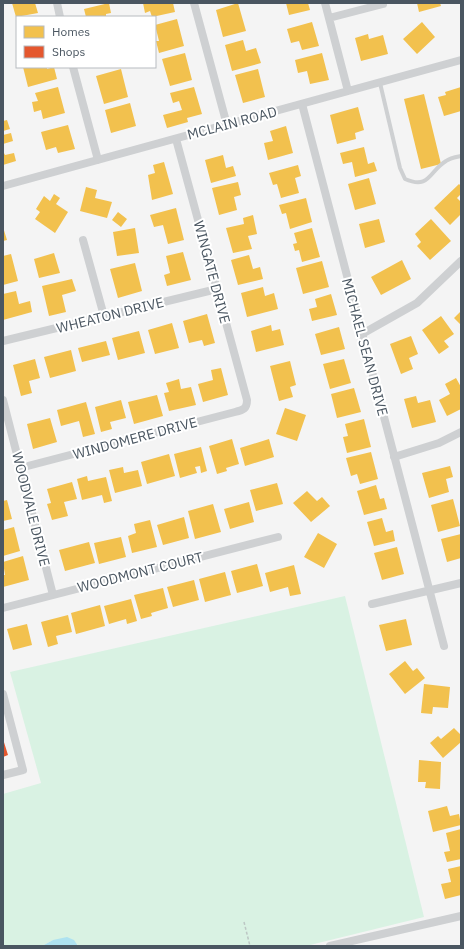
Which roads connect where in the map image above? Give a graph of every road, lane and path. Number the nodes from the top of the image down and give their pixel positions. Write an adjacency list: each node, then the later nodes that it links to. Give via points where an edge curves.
1 (57, 3): 5 (street)
2 (194, 3): 12 (street)
3 (325, 3): 6 (street)
4 (383, 4): 6 (street)
5 (60, 16)
6 (329, 18): 10 (street)
7 (461, 60): 9 (street, MCLAIN ROAD)
8 (73, 68): 15 (street)
9 (380, 83): 10 (street, MCLAIN ROAD); 14 (lane, via 400,168 405,179 415,184 424,182 446,161)
10 (348, 91): 11 (street, MCLAIN ROAD)
11 (302, 104): 12 (street, MCLAIN ROAD); 21 (street, MICHAEL SEAN DRIVE)
12 (227, 125): 13 (street, MCLAIN ROAD)
13 (176, 139): 15 (street, MCLAIN ROAD); 19 (street, WINGATE DRIVE)
14 (461, 156)
15 (98, 160): 16 (street, MCLAIN ROAD)
16 (3, 186)
17 (83, 240): 20 (street)
18 (461, 260): 21 (street, via 417,303)
19 (217, 288): 20 (street, WHEATON DRIVE); 24 (street, WINGATE DRIVE)
20 (104, 316): 22 (street, WHEATON DRIVE)
21 (362, 334): 26 (street, MICHAEL SEAN DRIVE)
22 (3, 341)
23 (3, 400): 27 (street, WOODVALE DRIVE)
24 (247, 405): 27 (street, WINDOMERE DRIVE, via 235,412)
25 (461, 432): 26 (street, via 439,443)
26 (394, 457): 30 (street, MICHAEL SEAN DRIVE)
27 (20, 468): 31 (street, WOODVALE DRIVE)
28 (278, 537): 31 (street, WOODMONT COURT)
29 (461, 583): 30 (street)
30 (429, 591): 32 (street); 34 (street, MICHAEL SEAN DRIVE)
31 (53, 595): 33 (street, WOODMONT COURT)
32 (372, 604)
33 (3, 608)
34 (444, 646)
35 (3, 694): 36 (street, via 23,770)
36 (3, 775)
37 (461, 916): 40 (street)
38 (244, 922): 39 (path)
39 (250, 946)
40 (330, 946)

